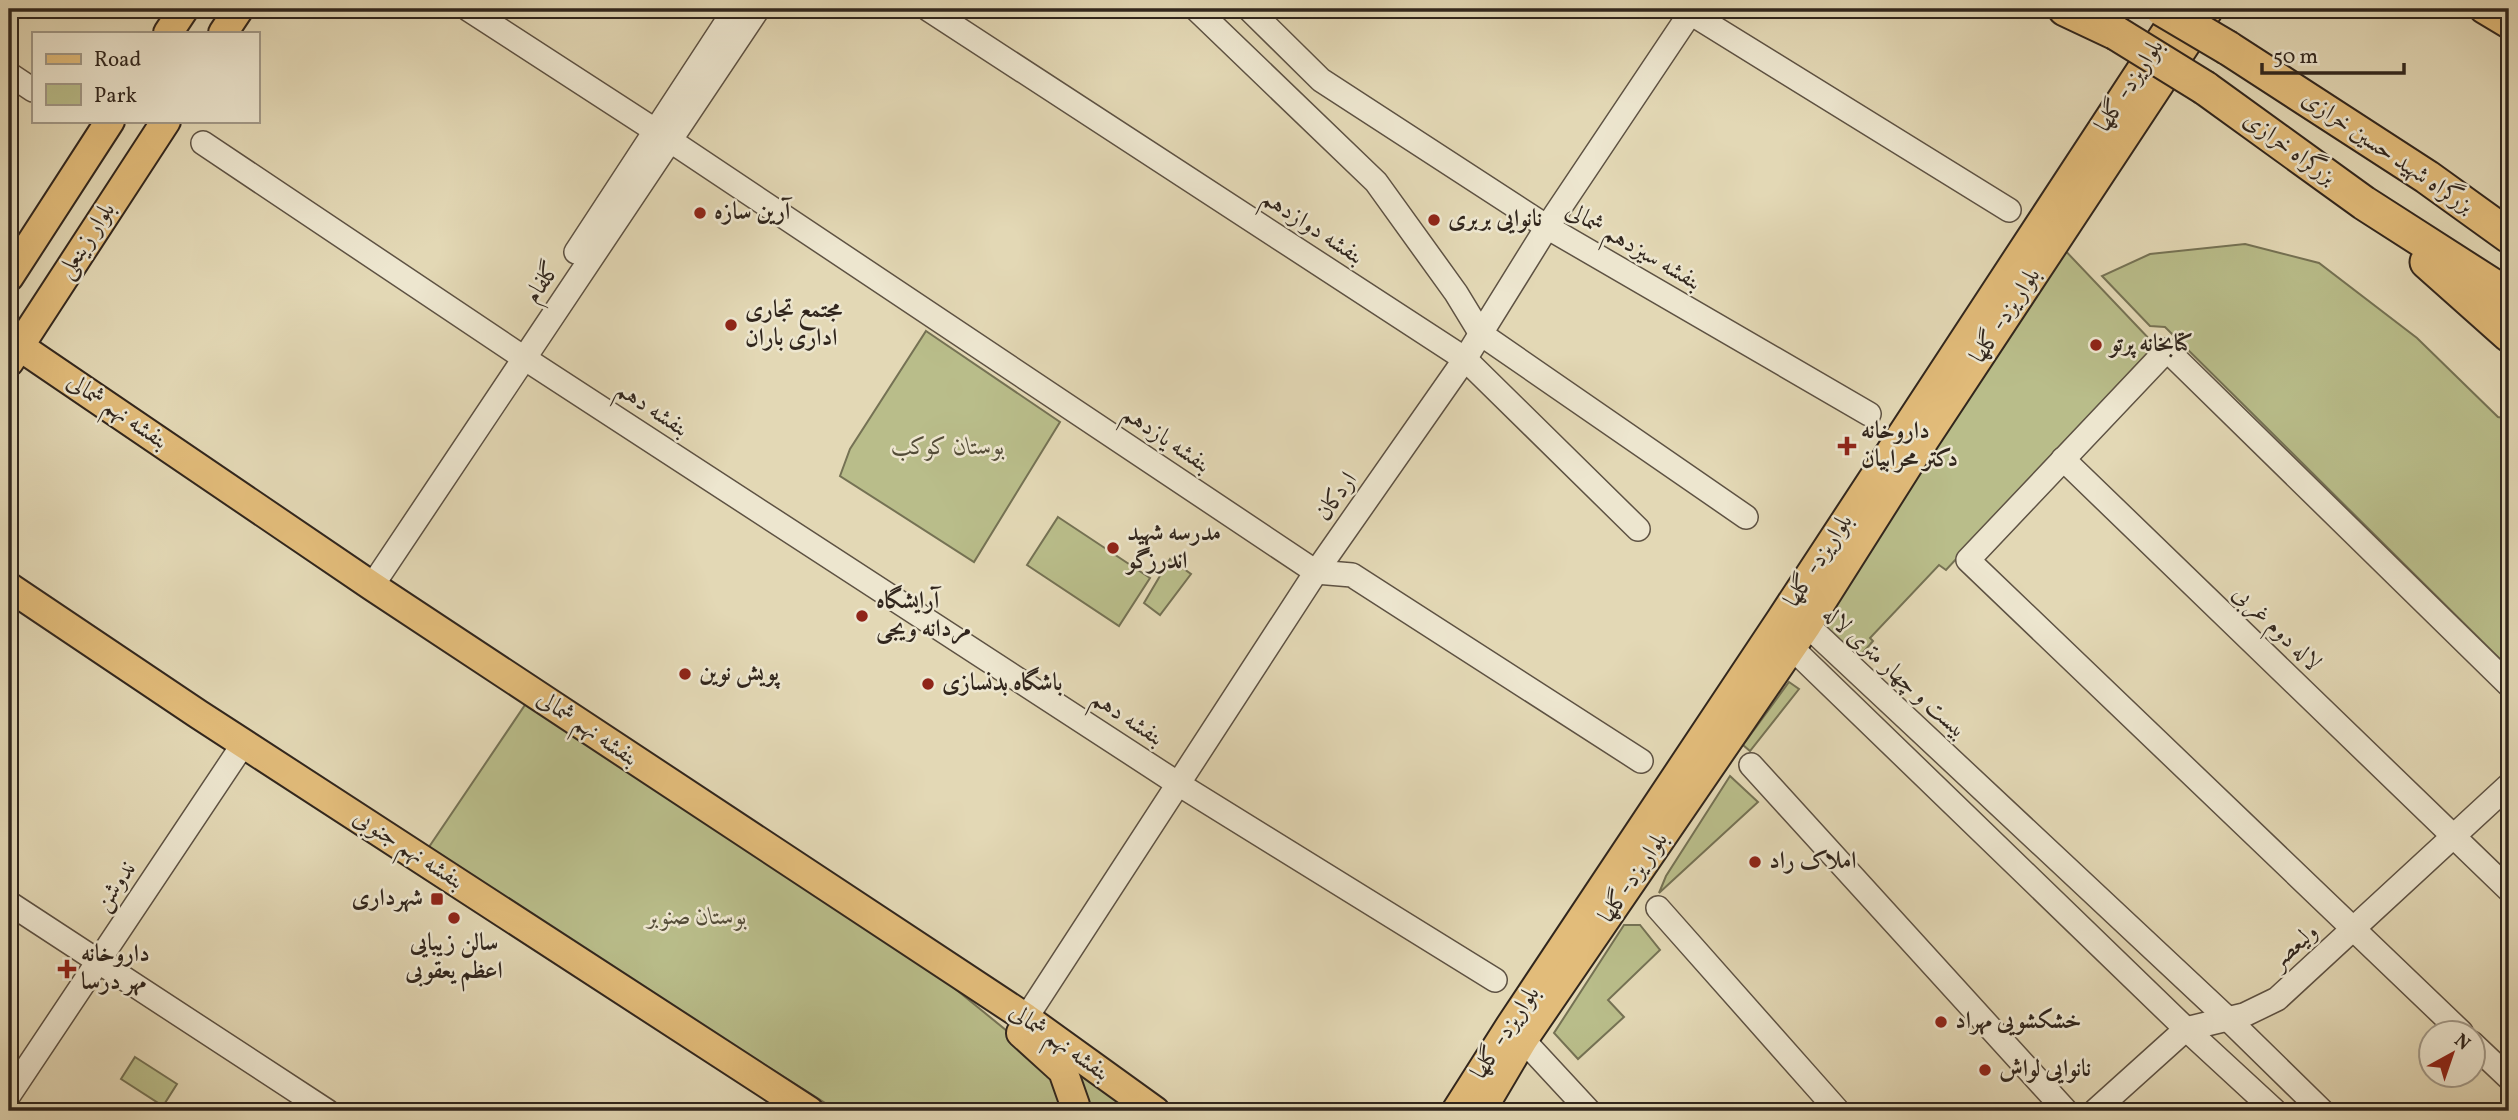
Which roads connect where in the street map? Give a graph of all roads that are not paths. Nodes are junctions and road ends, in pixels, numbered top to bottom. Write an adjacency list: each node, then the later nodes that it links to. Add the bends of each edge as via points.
1 (184, 9): 16 (main road)
2 (239, 9): 17 (main road)
3 (468, 9): 22 (street, بنفشه یازدهم)
4 (735, 9): 22 (street, گلفام)
5 (758, 9): 22 (street, گلفام)
6 (928, 9): 38 (street, بنفشه دوازدهم)
7 (1196, 9): 34 (street, via 1376,182)
8 (1249, 9): 29 (street, بنفشه سیزدهم شمالی, via 1321,80)
9 (2065, 9): 25 (highway, بزرگراه خرازی, bridge, via 2116,33 2205,88)
10 (2162, 9): 24 (highway, بزرگراه شهید حسین خرازی, bridge)
11 (2181, 9): 46 (main road, بلواریزد- گلها)
12 (2209, 9): 46 (main road, بلوار یزد- گلها, via 1921,445)
13 (2484, 9): 15 (main road)
14 (1689, 10): 26 (street); 29 (street, اردکان)
15 (2509, 23)
16 (169, 32)
17 (224, 32)
18 (9, 74): 19 (street)
19 (32, 89)
20 (109, 122): 28 (main road, بلوار زینعلی)
21 (165, 122): 31 (main road, بلوار زینعلی)
22 (663, 136): 37 (street, گلفام); 43 (street, بنفشه یازدهم)
23 (202, 143): 37 (street, بنفشه دهم)
24 (2427, 177): 27 (highway); 30 (highway, بزرگراه شهید حسین خرازی)
25 (2364, 203): 33 (highway, بزرگراه خرازی); 35 (highway)
26 (2009, 210)
27 (2509, 214)
28 (48, 217): 31 (main road); 32 (main road, بلوار زینعلی)
29 (1546, 227): 34 (street, اردکان); 39 (street, بنفشه سیزدهم شمالی)
30 (2509, 236)
31 (86, 243): 36 (main road, بلوار زینعلی)
32 (9, 277)
33 (2509, 296)
34 (1481, 334): 38 (street, اردکان); 41 (street)
35 (2509, 335)
36 (12, 349): 44 (main road, بنفشه نهم شمالی)
37 (518, 354): 44 (street, گلفام); 52 (street, بنفشه دهم)
38 (1465, 359): 42 (street, بنفشه دوازدهم); 43 (street, اردکان)
39 (1869, 414)
40 (2063, 459): 48 (street, via 2167,350); 54 (street, لاله دوم غربی); 59 (street, via 1968,560)
41 (1746, 517)
42 (1638, 529)
43 (1316, 572): 50 (street, بنفشه یازدهم, via 1352,575); 52 (street, اردکان)
44 (366, 582): 58 (main road, بنفشه نهم شمالی)
45 (9, 587): 49 (main road, بنفشه نهم جنوبی)
46 (1794, 622): 47 (main road, بلوار یزد-گلها); 63 (street, بیست و چهار متری لاله); 66 (main road, بلواریزد- گلها)
47 (1792, 648): 65 (street, بیست و چهار متری لاله); 66 (main road, بلوار یزد-گلها)
48 (2509, 685)
49 (244, 743): 60 (street, ندوشن); 71 (main road, بنفشه نهم جنوبی)
50 (1641, 761)
51 (1751, 765): 78 (street)
52 (1180, 785): 61 (street, بنفشه دهم); 62 (street, اردکان)
53 (2509, 785): 54 (street, ولیعصر)
54 (2453, 837): 55 (street, لاله دوم غربی); 59 (street, ولیعصر)
55 (2509, 890)
56 (9, 903): 60 (street)
57 (1658, 908): 77 (street)
58 (864, 913): 62 (main road, بنفشه نهم شمالی); 72 (main road, via 990,1006 1063,1071)
59 (2353, 929): 63 (street, ولیعصر, via 2277,999 2245,1016); 64 (street)
60 (98, 961): 69 (street, ندوشن); 70 (street)
61 (1495, 980)
62 (1026, 1018): 73 (main road, بنفشه نهم شمالی)
63 (2227, 1018): 65 (street, ولیعصر); 81 (street, بیست و چهار متری لاله)
64 (2446, 1018)
65 (2186, 1029): 79 (street, ولیعصر); 80 (street, بیست و چهار متری لاله)
66 (1517, 1033): 74 (main road, بلواریزد- گلها); 75 (main road, بلوار یزد-گلها); 76 (street)
67 (2486, 1056): 68 (street)
68 (2509, 1078)
69 (9, 1095)
70 (327, 1111)
71 (809, 1111)
72 (1074, 1111)
73 (1155, 1111)
74 (1456, 1111)
75 (1481, 1111)
76 (1589, 1111)
77 (1838, 1111)
78 (2066, 1111)
79 (2095, 1111)
80 (2274, 1111)
81 (2322, 1111)

